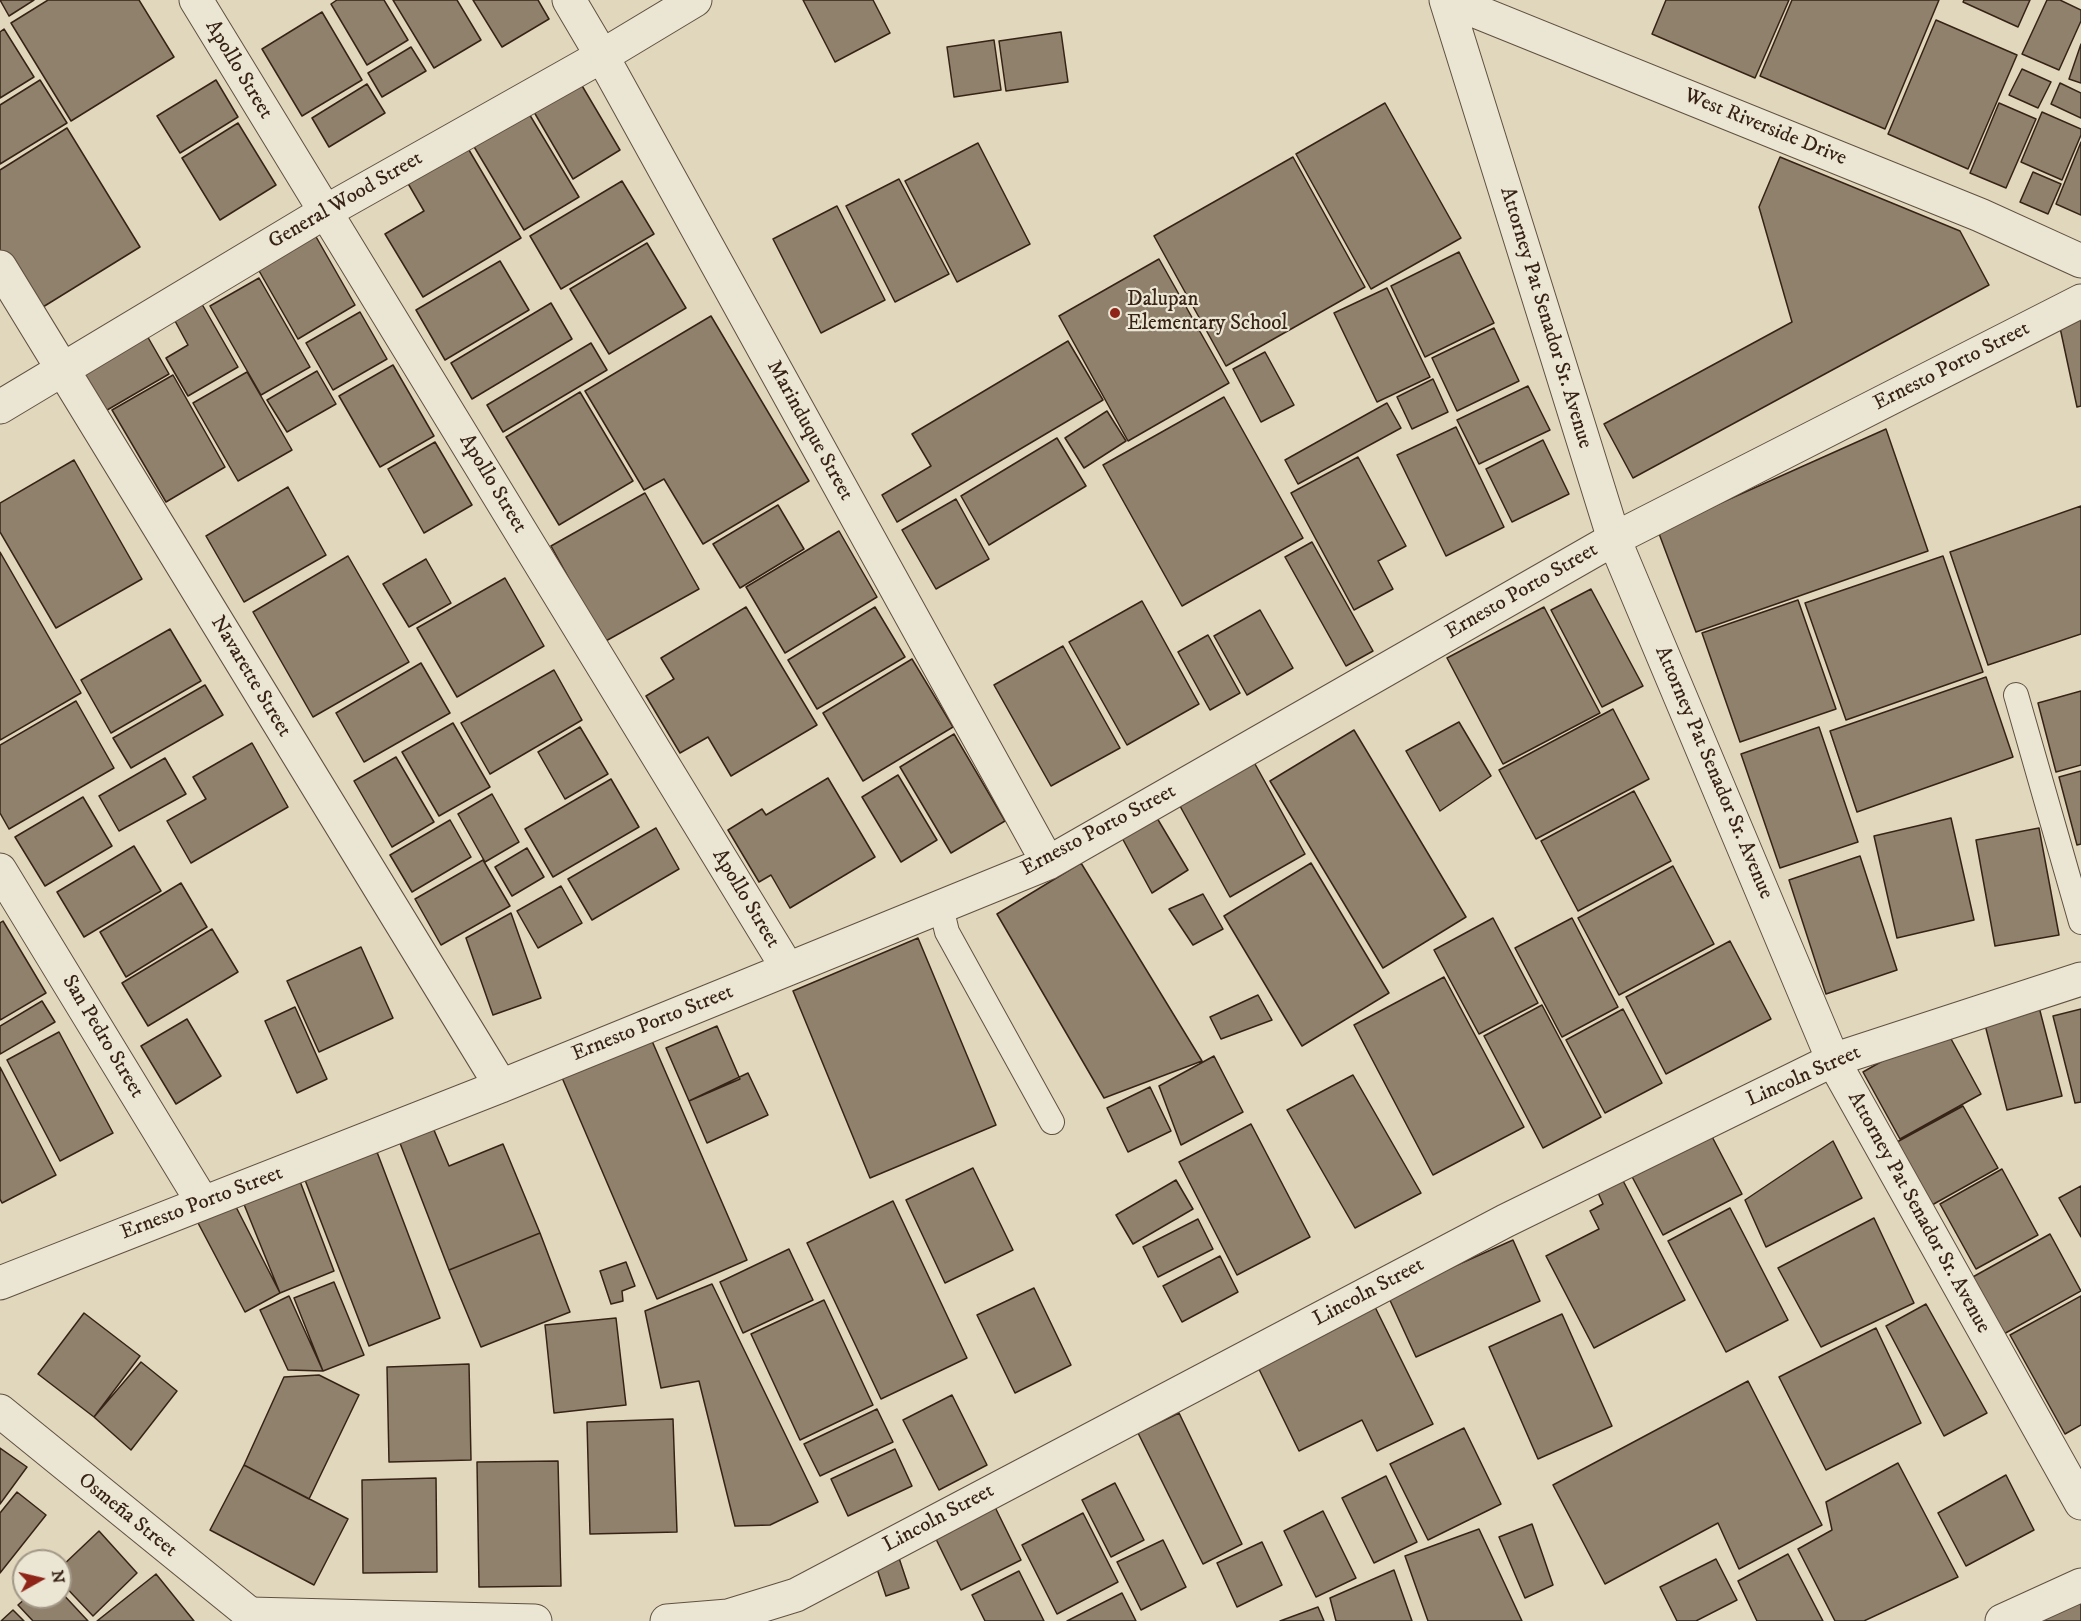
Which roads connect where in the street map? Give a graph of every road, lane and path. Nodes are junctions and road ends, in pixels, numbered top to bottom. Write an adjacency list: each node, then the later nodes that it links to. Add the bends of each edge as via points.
1 (196, 0): 6 (street, Apollo Street)
2 (569, 0): 5 (street, Marinduque Street)
3 (695, 0): 5 (street, General Wood Street)
4 (1447, 0): 7 (street, West Riverside Drive, via 1980,215); 12 (street, Attorney Pat Senador Sr. Avenue)
5 (602, 56): 6 (street, General Wood Street); 14 (street, Marinduque Street)
6 (325, 212): 10 (street, General Wood Street); 18 (street, Apollo Street)
7 (2081, 261)
8 (0, 267): 10 (street, Navarette Street)
9 (2081, 301): 12 (street, Ernesto Porto Street)
10 (63, 371): 11 (street, General Wood Street); 21 (street, Navarette Street)
11 (0, 407)
12 (1614, 539): 14 (street, Ernesto Porto Street); 20 (street, Attorney Pat Senador Sr. Avenue)
13 (2016, 695): 17 (lane)
14 (1048, 863): 16 (street, Ernesto Porto Street)
15 (0, 870): 23 (street, San Pedro Street)
16 (941, 907): 18 (street, Ernesto Porto Street); 22 (lane, via 947,932)
17 (2081, 922)
18 (788, 969): 21 (street, Ernesto Porto Street)
19 (2081, 979): 20 (street, Lincoln Street)
20 (1833, 1060): 26 (street, Attorney Pat Senador Sr. Avenue); 30 (street, Lincoln Street, via 1505,1221 795,1595 728,1616)
21 (501, 1086): 23 (street, Ernesto Porto Street)
22 (1052, 1122)
23 (203, 1203): 24 (street, Ernesto Porto Street)
24 (0, 1283)
25 (0, 1411): 28 (street, Osmeña Street)
26 (2081, 1503)
27 (2081, 1585): 31 (street)
28 (252, 1618): 29 (street)
29 (535, 1621)
30 (667, 1621)
31 (2002, 1621)

